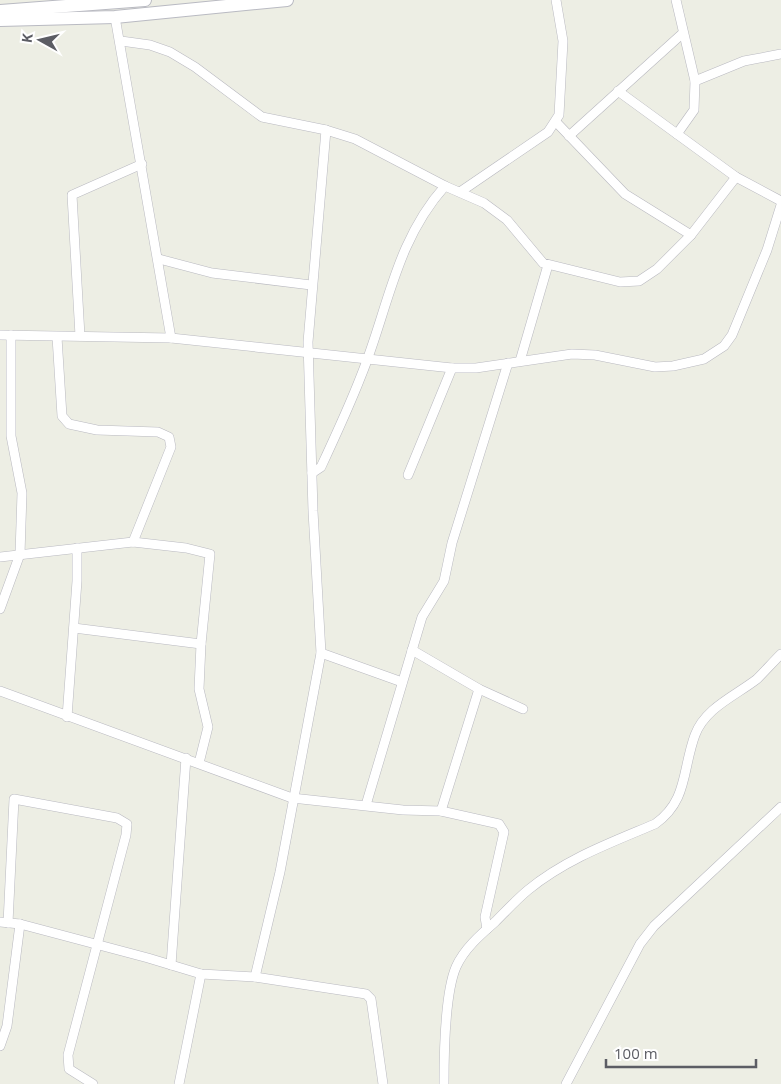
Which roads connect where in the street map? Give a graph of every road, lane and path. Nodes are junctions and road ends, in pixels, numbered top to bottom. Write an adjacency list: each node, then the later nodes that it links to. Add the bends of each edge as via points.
1 (145, 0): 5 (main road)
2 (287, 0): 6 (main road)
3 (556, 0): 13 (street, via 563,41)
4 (676, 0): 8 (street)
5 (0, 11)
6 (116, 17): 7 (main road); 9 (street)
7 (0, 20)
8 (683, 33): 11 (street); 12 (street)
9 (120, 41): 14 (street, via 150,45 170,52 196,67 262,117); 17 (street)
10 (781, 54): 11 (street, via 744,62)
11 (695, 81): 15 (street, via 694,110)
12 (618, 91): 15 (street); 16 (street)
13 (556, 122): 16 (street); 20 (street, via 548,132)
14 (326, 130): 19 (street, via 374,147); 26 (street)
15 (677, 134): 18 (street)
16 (569, 136): 23 (street, via 625,194)
17 (142, 164): 24 (street); 29 (street, via 72,195)
18 (736, 178): 21 (street); 23 (street)
19 (445, 186): 20 (street); 33 (street, via 426,207 416,226 396,271)
20 (460, 192): 25 (street, via 484,203 507,220 538,259)
21 (781, 201)
22 (781, 205): 34 (street, via 767,250 732,335 713,355 690,364 655,367 584,354)
23 (691, 235): 25 (street, via 639,282 620,282)
24 (159, 259): 26 (street, via 212,273); 31 (street)
25 (548, 265): 34 (street)
26 (311, 285): 32 (street)
27 (0, 335): 28 (street)
28 (11, 335): 30 (street); 41 (street, via 11,436 22,493)
29 (80, 336): 30 (street); 31 (street)
30 (57, 337): 39 (street, via 62,416 68,424 97,430 158,432 169,437 171,447)
31 (171, 338): 32 (street)
32 (309, 353): 33 (street); 37 (street)
33 (367, 358): 36 (street); 37 (street, via 322,463)
34 (520, 361): 35 (street)
35 (508, 363): 36 (street); 46 (street, via 452,544 444,581 422,617)
36 (452, 368): 38 (street)
37 (312, 472): 47 (street)
38 (408, 475)
39 (132, 542): 40 (street); 45 (street, via 210,554)
40 (77, 548): 41 (street); 44 (street)
41 (20, 554): 42 (street); 43 (street)
42 (0, 557)
43 (0, 609)
44 (74, 628): 45 (street); 53 (street)
45 (201, 644): 55 (street, via 200,690 208,727)
46 (412, 650): 49 (street); 50 (street)
47 (321, 654): 49 (street); 56 (street)
48 (781, 654): 62 (street, via 757,678 712,710 703,721 695,734 680,796 664,818 593,849 548,875)
49 (402, 682): 57 (street)
50 (479, 689): 52 (street); 59 (street)
51 (0, 692): 53 (street)
52 (523, 709)
53 (67, 717): 54 (street)
54 (186, 758): 55 (street); 64 (street)
55 (199, 763): 56 (street)
56 (292, 798): 57 (street); 66 (street, via 280,872)
57 (366, 804): 59 (street, via 414,811)
58 (781, 807): 72 (street, via 654,926 640,944)
59 (441, 811): 62 (street, via 496,822 503,828 485,917)
60 (4, 923): 61 (street); 63 (street, via 14,799 117,818 126,824 126,835)
61 (20, 924): 63 (street); 67 (street, via 7,1026)
62 (487, 929): 71 (street, via 462,955 455,969 445,1039)
63 (96, 944): 64 (street); 68 (street, via 68,1055 69,1068)
64 (171, 965): 65 (street)
65 (201, 974): 66 (street); 69 (street)
66 (255, 977): 70 (street, via 369,996)
67 (0, 1046)
68 (93, 1084)
69 (179, 1084)
70 (383, 1084)
71 (444, 1084)
72 (566, 1084)

